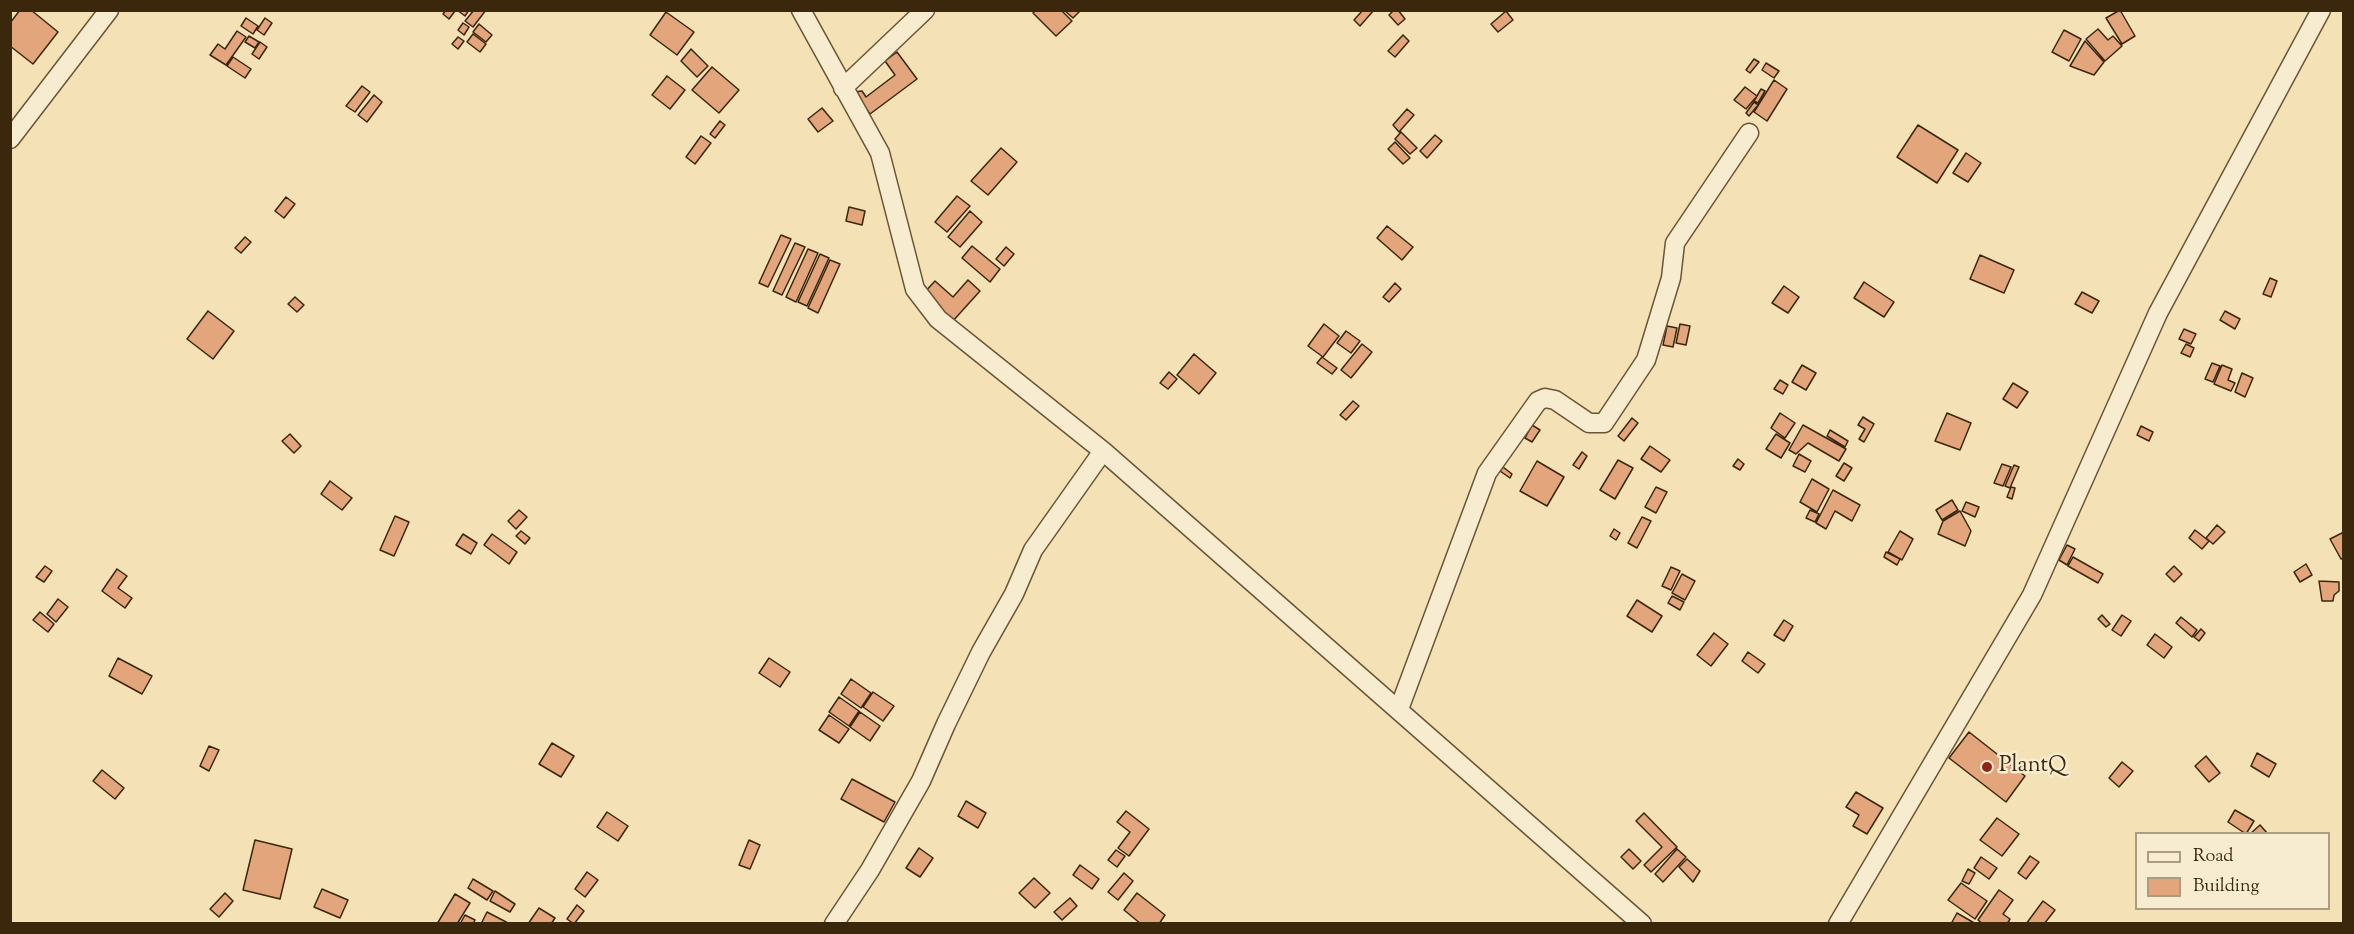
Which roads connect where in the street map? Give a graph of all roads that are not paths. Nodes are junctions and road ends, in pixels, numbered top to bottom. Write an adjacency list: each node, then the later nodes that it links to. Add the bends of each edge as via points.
1 (109, 10): 7 (street)
2 (801, 10): 5 (street)
3 (925, 10): 5 (street)
4 (2321, 10): 12 (street, via 2158,313 2032,595)
5 (843, 87): 8 (street, via 880,153 915,289 938,319)
6 (1749, 133): 9 (street, via 1675,243 1671,278 1646,360 1604,423 1589,423 1555,400 1538,401 1487,474)
7 (10, 139)
8 (1103, 451): 9 (street); 10 (street, via 1033,550 921,781)
9 (1399, 709): 11 (street)
10 (834, 924)
11 (1642, 924)
12 (1838, 924)

